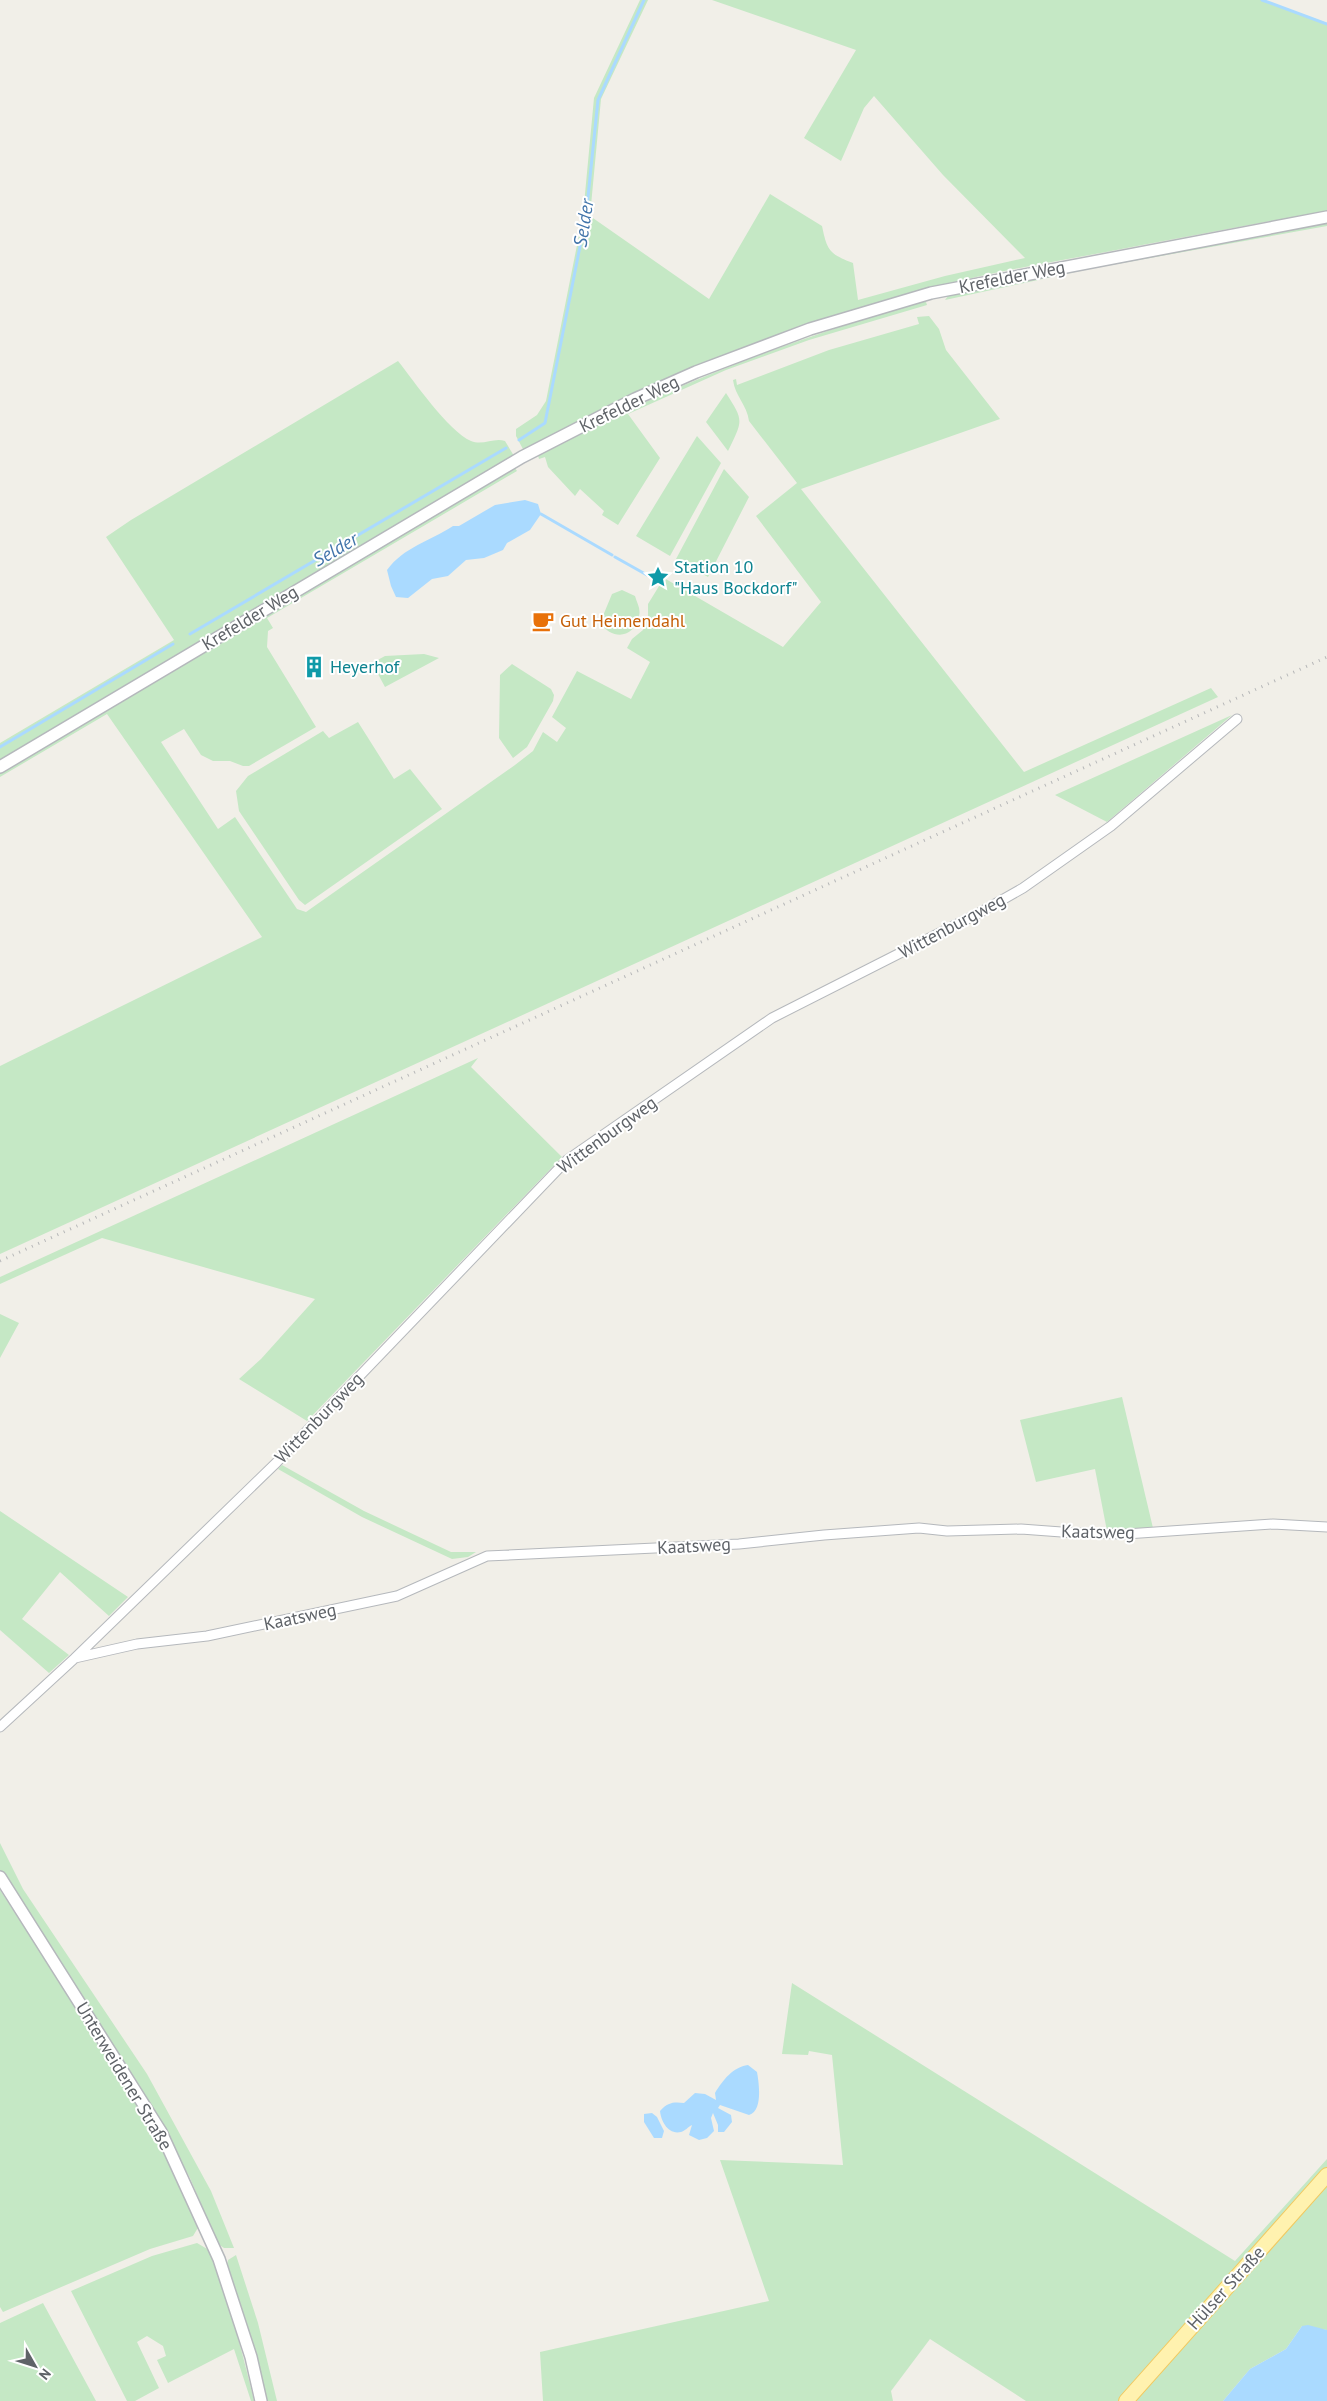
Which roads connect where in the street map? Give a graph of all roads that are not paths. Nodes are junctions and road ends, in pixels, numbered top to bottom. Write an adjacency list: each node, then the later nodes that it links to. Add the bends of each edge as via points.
1 (1327, 216): 3 (street, Krefelder Weg, via 931,293 810,329 696,372 635,399 522,458)
2 (1237, 719): 5 (street, Wittenburgweg, via 1111,826 1023,888 772,1018 567,1160 278,1462)
3 (0, 767)
4 (1327, 1527): 5 (street, Kaatsweg, via 1273,1524 1126,1534 1021,1528 919,1528 739,1544 488,1556 397,1596 207,1636 137,1644)
5 (75, 1658): 6 (street, Wittenburgweg)
6 (0, 1727)
7 (0, 1877): 9 (street, Unterweidener Straße, via 161,2132 219,2259 251,2357)
8 (1327, 2175): 10 (main road, Hülser Straße)
9 (261, 2401)
10 (1126, 2401)

